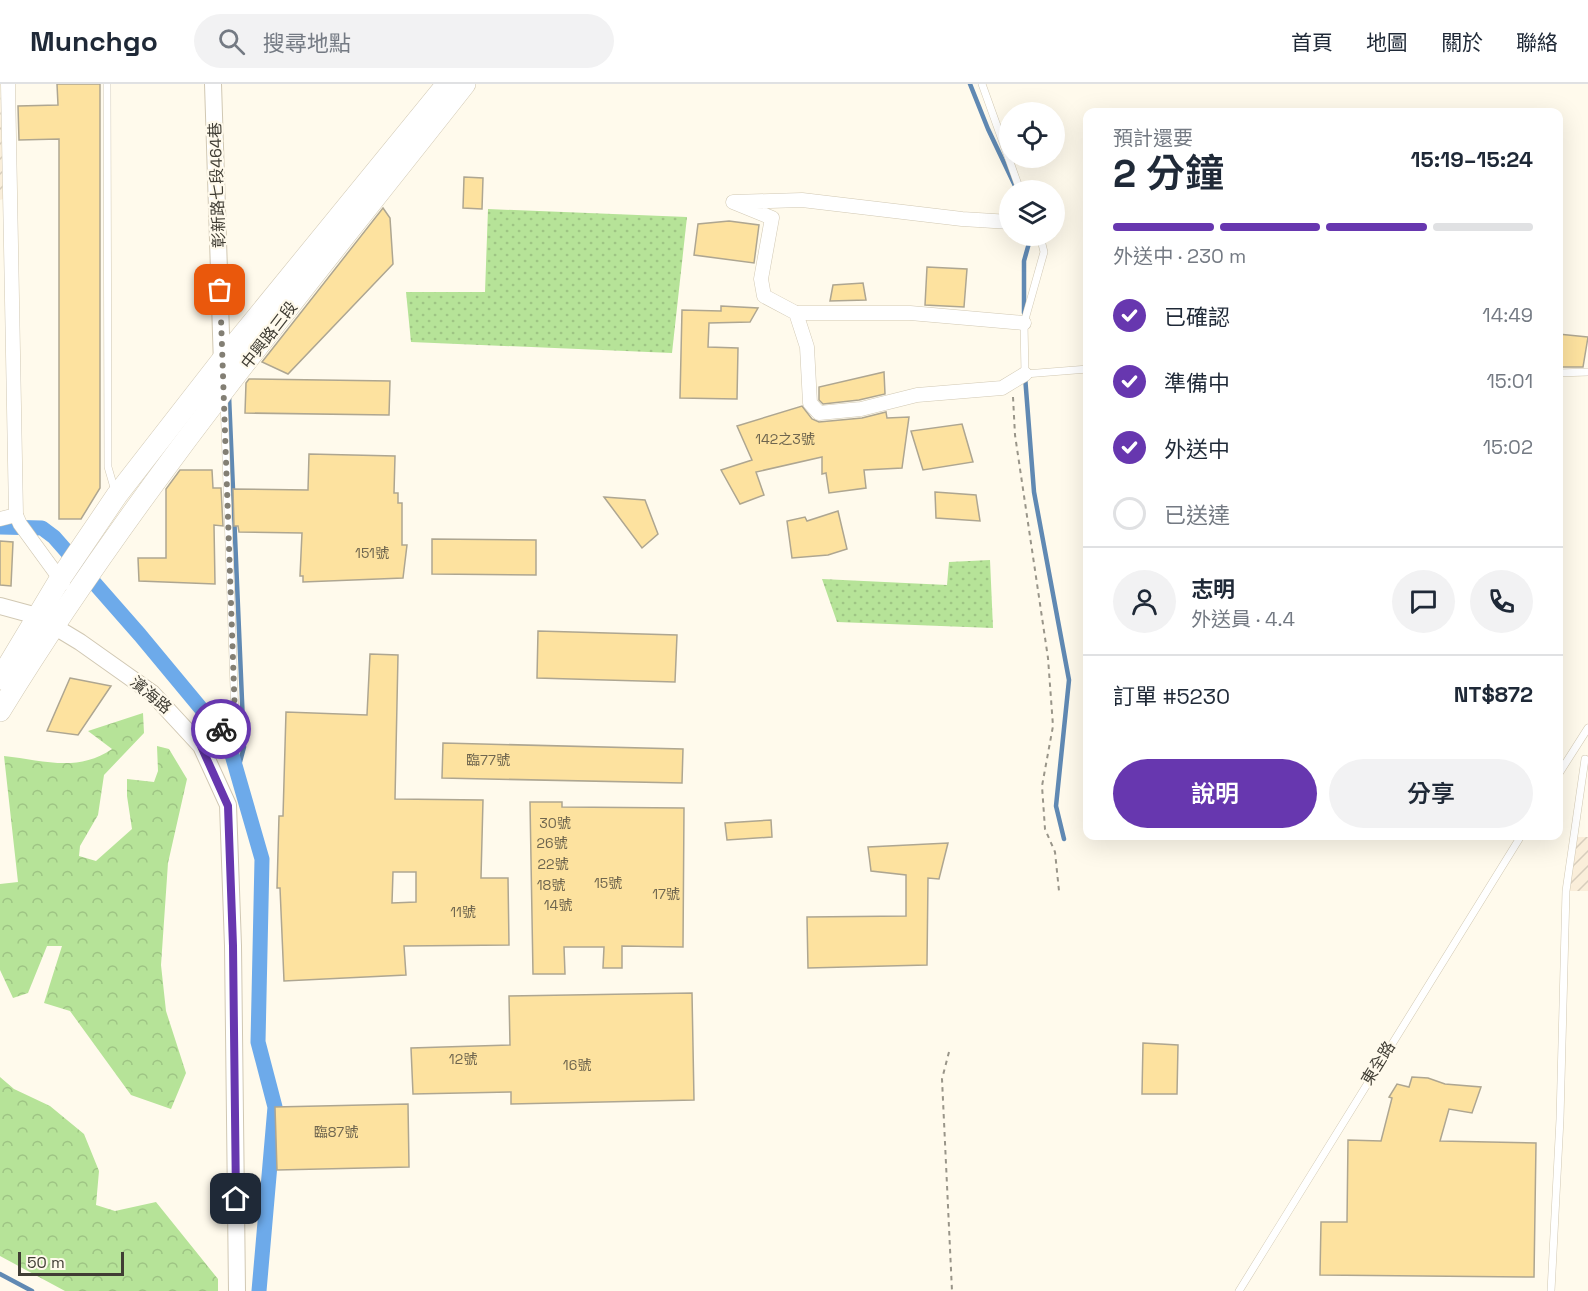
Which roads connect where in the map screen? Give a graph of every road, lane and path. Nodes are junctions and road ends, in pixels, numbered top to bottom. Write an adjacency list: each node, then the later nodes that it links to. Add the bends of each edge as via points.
1 (8, 84): 20 (street)
2 (107, 84): 18 (lane, via 108,467)
3 (213, 84): 12 (street, 彰新路七段464巷)
4 (447, 84): 12 (main road, 中興路三段)
5 (465, 84): 17 (main road, 中興路三段)
6 (982, 84): 7 (lane)
7 (1016, 180)
8 (999, 221): 10 (street, via 802,200 733,202 772,218 761,279 764,296)
9 (1042, 246): 11 (lane)
10 (796, 313): 11 (street, via 910,313); 16 (street, via 807,347 810,404 819,413 861,409 917,395 1002,387)
11 (1024, 323): 16 (lane)
12 (222, 360): 17 (street, 彰新路七段464巷); 18 (main road, 中興路三段)
13 (1083, 369): 16 (lane)
14 (1588, 372): 15 (lane)
15 (1563, 373)
16 (1025, 374): 32 (path, via 1012,384 1015,435 1048,658 1053,726 1042,786)
17 (224, 393): 22 (main road, 中興路三段); 28 (lane, via 235,717)
18 (117, 495): 21 (main road, 中興路三段)
19 (0, 519): 20 (street)
20 (18, 519): 21 (street)
21 (55, 572): 22 (street); 24 (main road, 中興路三段)
22 (76, 595): 24 (main road, 中興路三段)
23 (3, 612): 24 (street, 濱海路)
24 (46, 621): 25 (main road, 中興路三段); 26 (main road, 中興路三段); 28 (street, 濱海路, via 152,693)
25 (0, 680)
26 (0, 711)
27 (1588, 728): 30 (lane)
28 (201, 746): 34 (street, 濱海路, via 228,806)
29 (1585, 759): 37 (lane, via 1566,891)
30 (1563, 767)
31 (1519, 840): 36 (lane, 東全路)
32 (1059, 891)
33 (949, 1052): 35 (path, via 942,1079)
34 (237, 1291)
35 (952, 1291)
36 (1239, 1291)
37 (1551, 1291)

